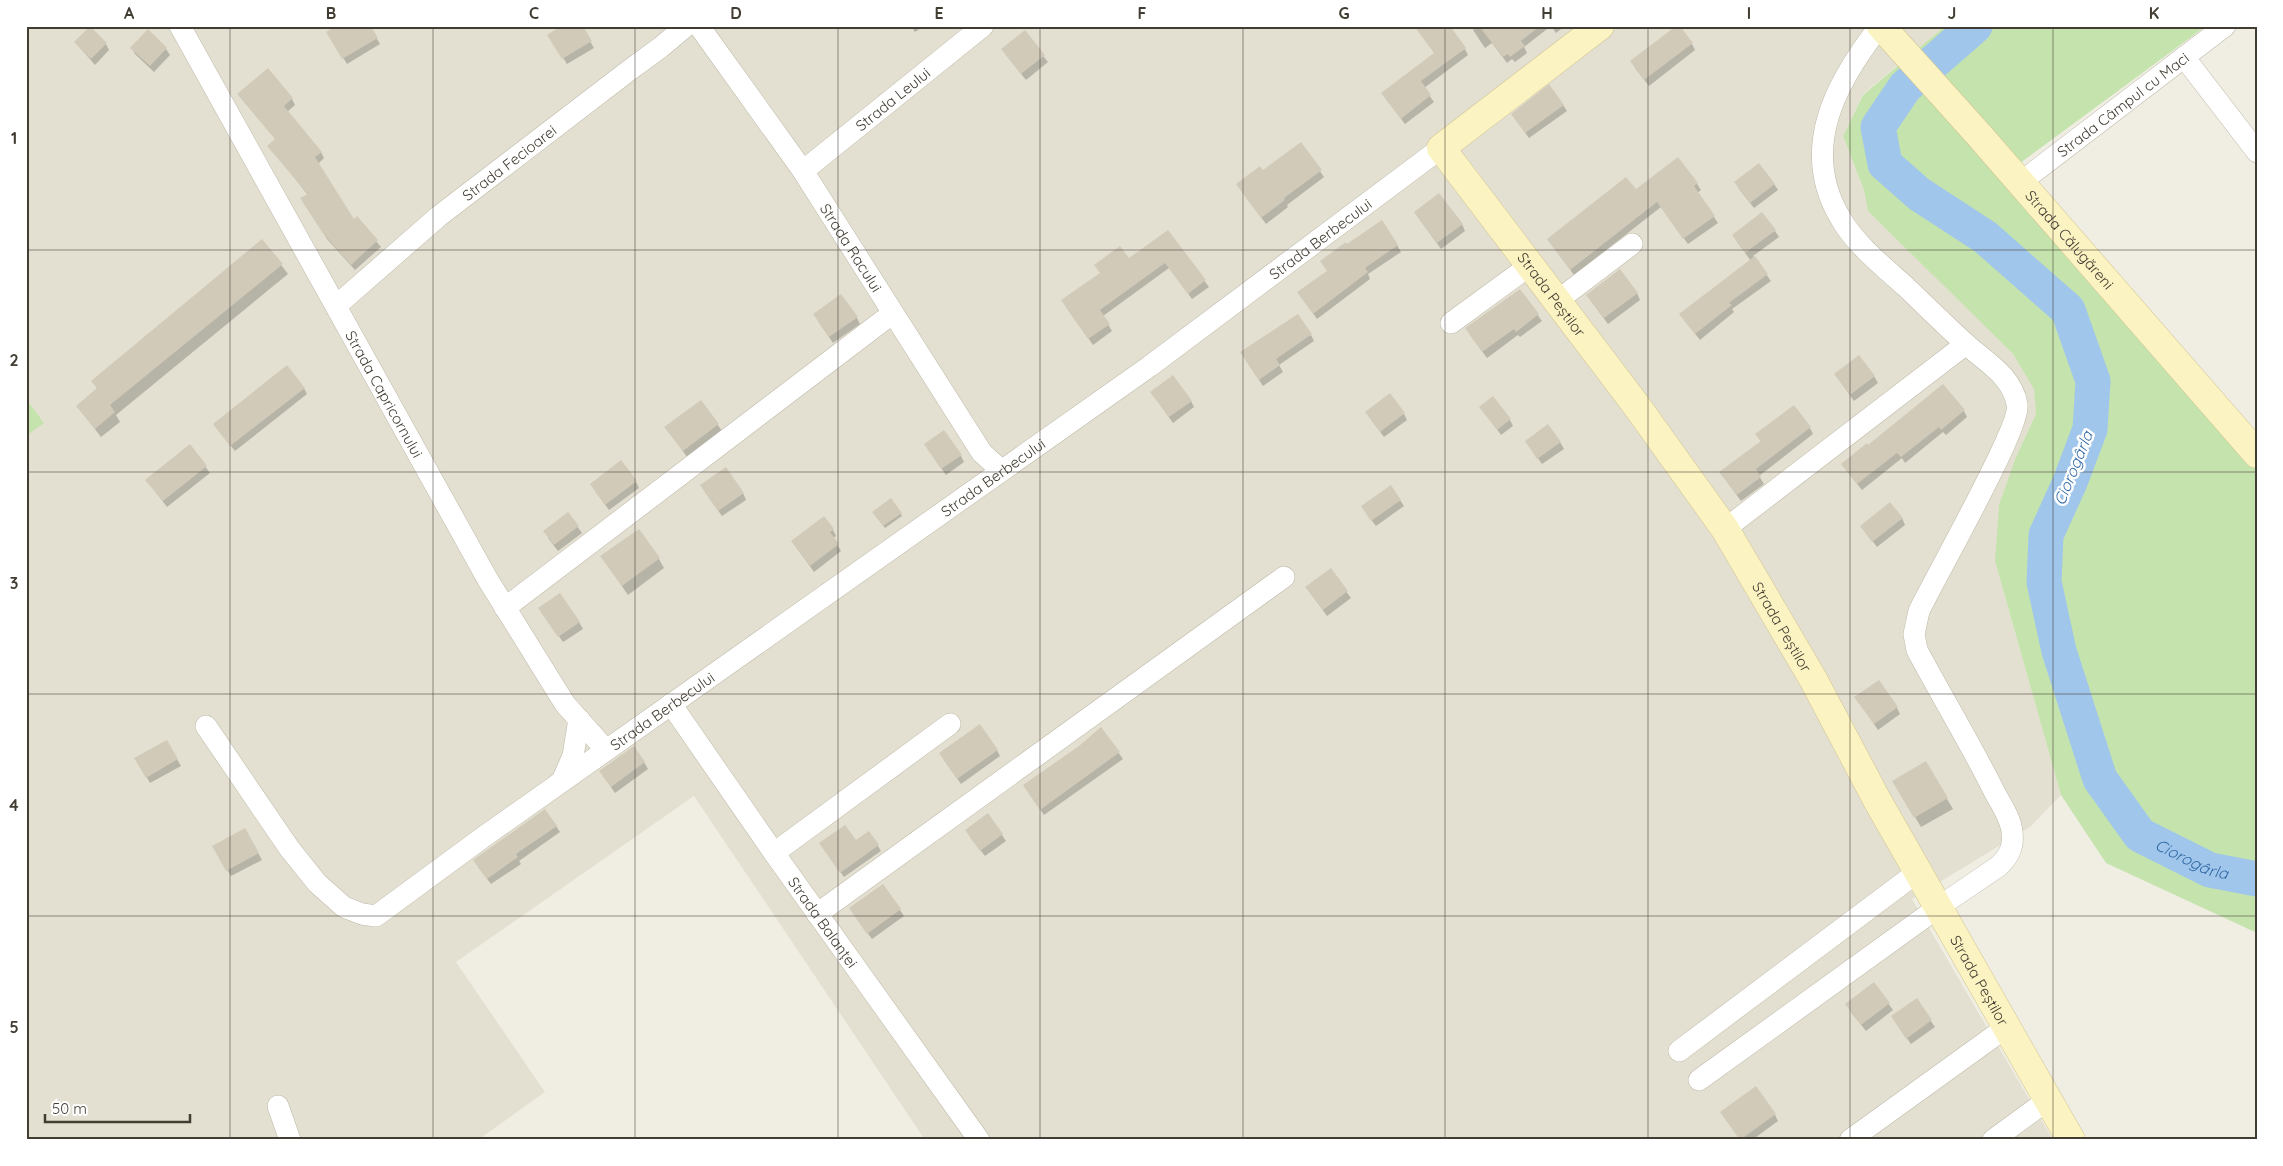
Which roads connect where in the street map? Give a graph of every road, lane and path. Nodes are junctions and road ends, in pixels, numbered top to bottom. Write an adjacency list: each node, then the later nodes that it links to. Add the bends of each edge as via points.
1 (180, 26): 16 (street, Strada Capricornului)
2 (686, 26): 16 (street, Strada Fecioarei, via 439,216)
3 (699, 26): 11 (street, Strada Racului)
4 (983, 26): 11 (street, Strada Leului)
5 (1600, 26): 9 (street, Strada Berbecului)
6 (2225, 26): 8 (street, Strada Câmpul cu Maci)
7 (1882, 28): 12 (street, Strada Călugăreni); 19 (street, via 1862,49 1838,87 1827,116 1822,146 1827,192 1841,221 1872,256)
8 (2184, 58): 10 (street); 12 (street, Strada Câmpul cu Maci)
9 (1441, 148): 14 (street, Strada Peștilor); 21 (street, Strada Berbecului, via 1150,366)
10 (2257, 152)
11 (803, 171): 17 (street, Strada Racului)
12 (2020, 182): 20 (street, Strada Călugăreni)
13 (1632, 244): 15 (street)
14 (1530, 266): 15 (street, Strada Peștilor); 18 (street)
15 (1557, 302): 22 (street, Strada Peștilor)
16 (336, 306): 24 (street, Strada Capricornului)
17 (893, 313): 21 (street, Strada Racului, via 982,453); 24 (street)
18 (1450, 323)
19 (1966, 344): 22 (street); 33 (street, via 2000,372 2018,405 2014,424 2001,452 1922,605 1914,634 1916,650 2009,820 2013,847 1999,866)
20 (2257, 454)
21 (1001, 470): 25 (street, Strada Berbecului)
22 (1725, 530): 32 (street, Strada Peștilor, via 1813,679)
23 (1284, 576): 34 (street)
24 (505, 608): 26 (street, Strada Capricornului, via 565,704)
25 (671, 704): 29 (street, Strada Berbecului); 31 (street, Strada Balanței)
26 (579, 719): 29 (street, Strada Capricornului); 30 (street, via 573,756)
27 (950, 724): 31 (street)
28 (206, 726): 30 (street, Strada Berbecului, via 289,848 317,883 344,907 362,914 376,916)
29 (606, 750): 30 (street, Strada Berbecului)
30 (562, 781)
31 (774, 853): 34 (street, Strada Balanței)
32 (1919, 871): 33 (street, Strada Peștilor); 36 (street)
33 (1940, 906): 35 (street, Strada Peștilor); 37 (street)
34 (817, 914): 41 (street, Strada Balanței)
35 (2008, 1026): 38 (street, Strada Peștilor); 42 (street)
36 (1679, 1051)
37 (1700, 1080)
38 (2048, 1099): 43 (street); 44 (street, Strada Peștilor)
39 (278, 1106): 40 (street)
40 (290, 1140)
41 (979, 1140)
42 (1850, 1140)
43 (1994, 1140)
44 (2071, 1140)

